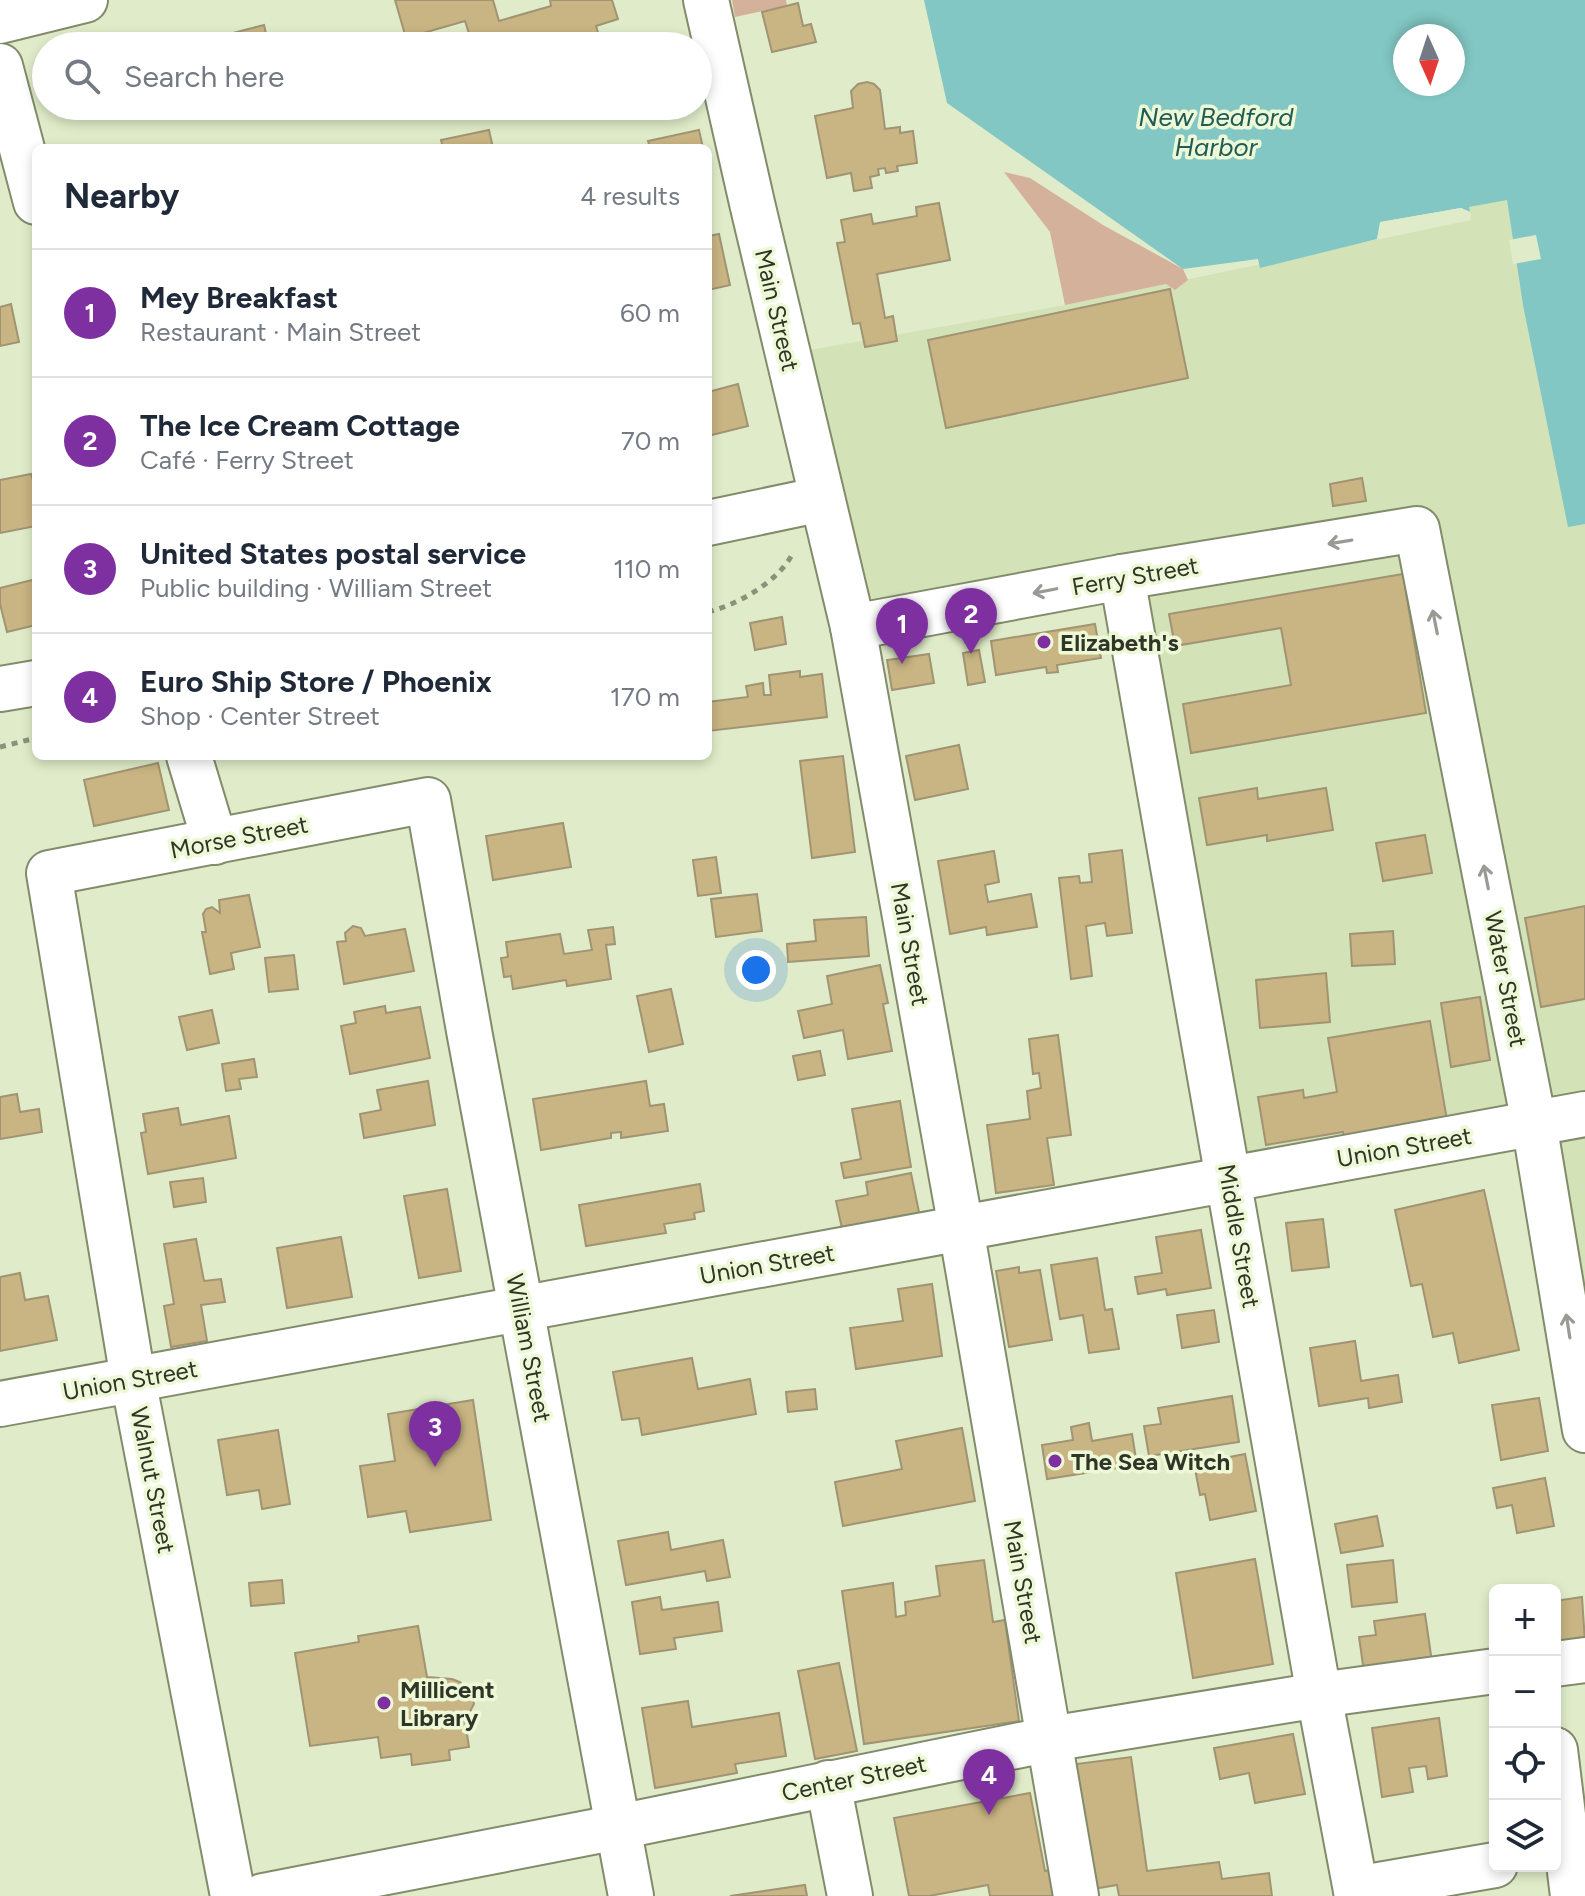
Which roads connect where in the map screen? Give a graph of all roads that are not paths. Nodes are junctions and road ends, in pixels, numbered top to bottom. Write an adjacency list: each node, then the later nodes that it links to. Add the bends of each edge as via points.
1 (85, 0): 3 (street)
2 (706, 0): 6 (street, Main Street)
3 (0, 21)
4 (0, 66): 5 (street)
5 (32, 187)
6 (822, 499): 7 (street); 10 (street, Main Street)
7 (712, 522)
8 (1417, 529): 9 (street, Ferry Street, one-way to 9); 18 (street, Water Street, one-way to 8)
9 (1122, 577): 10 (street, Ferry Street, one-way to 10); 19 (street, Middle Street)
10 (853, 627): 20 (street, Main Street)
11 (32, 684): 12 (street)
12 (0, 689)
13 (190, 760): 15 (street)
14 (428, 800): 15 (street, Morse Street); 21 (street, William Street)
15 (215, 842): 16 (street, Morse Street)
16 (49, 873): 22 (street, Walnut Street)
17 (1585, 1114): 18 (street, Union Street)
18 (1534, 1123): 19 (street, Union Street); 24 (street, Water Street, one-way to 18)
19 (1230, 1179): 20 (street, Union Street); 28 (street, Middle Street)
20 (961, 1228): 21 (street, Union Street); 29 (street, Main Street)
21 (521, 1308): 22 (street, Union Street); 32 (street, William Street)
22 (133, 1379): 23 (street, Union Street); 36 (street, Walnut Street)
23 (0, 1404)
24 (1585, 1430)
25 (1585, 1660): 26 (street)
26 (1561, 1663)
27 (1489, 1672): 28 (street, Center Street)
28 (1319, 1695): 29 (street, Center Street); 35 (street, Middle Street)
29 (1050, 1739): 30 (street, Center Street); 40 (street, Main Street)
30 (828, 1783): 32 (street, Center Street); 39 (street)
31 (1561, 1798): 34 (street)
32 (618, 1827): 37 (street, Center Street); 38 (street, William Street)
33 (1489, 1866): 35 (street)
34 (1570, 1871)
35 (1356, 1893)
36 (233, 1896)
37 (263, 1896)
38 (631, 1896)
39 (850, 1896)
40 (1076, 1896)

